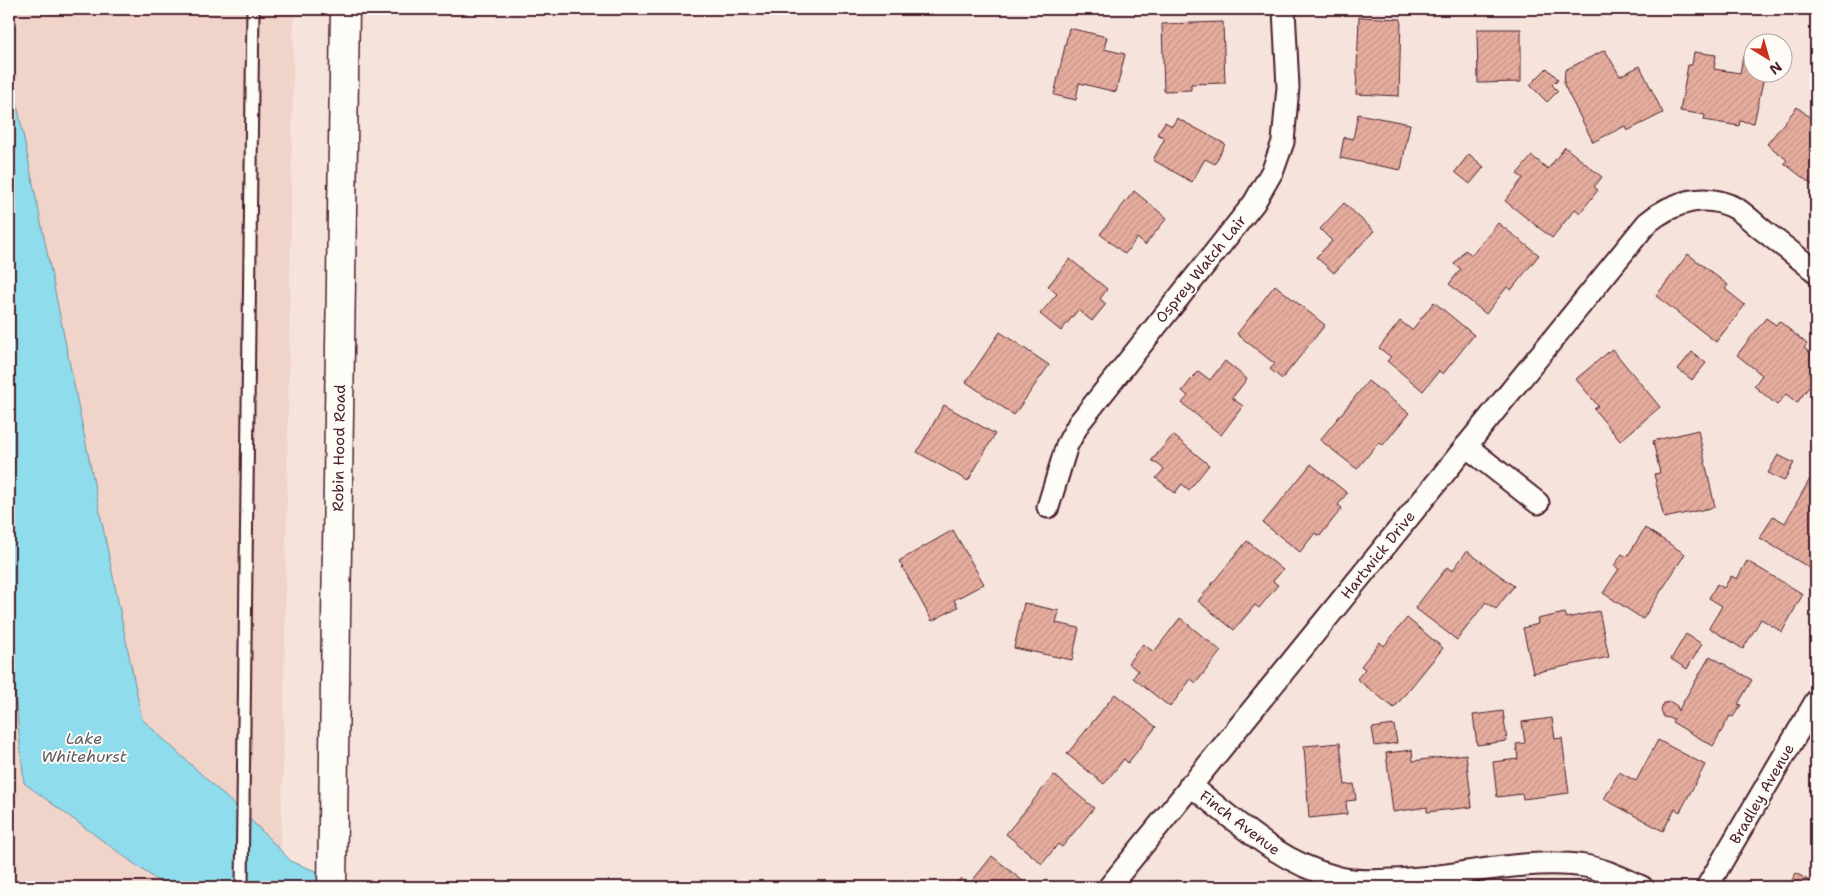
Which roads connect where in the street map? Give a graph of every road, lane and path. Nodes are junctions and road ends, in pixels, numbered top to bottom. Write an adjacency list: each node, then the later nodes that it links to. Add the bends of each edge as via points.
1 (253, 9): 11 (lane)
2 (345, 9): 10 (street, Robin Hood Road)
3 (1284, 9): 7 (street, Osprey Watch Lair, via 1288,86 1283,142 1273,170 1254,203 1079,423 1066,445)
4 (1816, 272): 5 (street, Hartwick Drive, via 1736,209 1716,201 1698,199 1661,211 1647,223)
5 (1466, 446): 6 (street); 9 (street, Hartwick Drive)
6 (1538, 503)
7 (1048, 507)
8 (1816, 701): 14 (street, Bradley Avenue)
9 (1190, 785): 12 (street, Hartwick Drive); 13 (street, Finch Avenue, via 1272,849 1303,866 1337,878 1372,881 1424,879 1486,869 1586,866)
10 (333, 880)
11 (242, 887)
12 (1109, 887)
13 (1642, 887)
14 (1707, 887)

